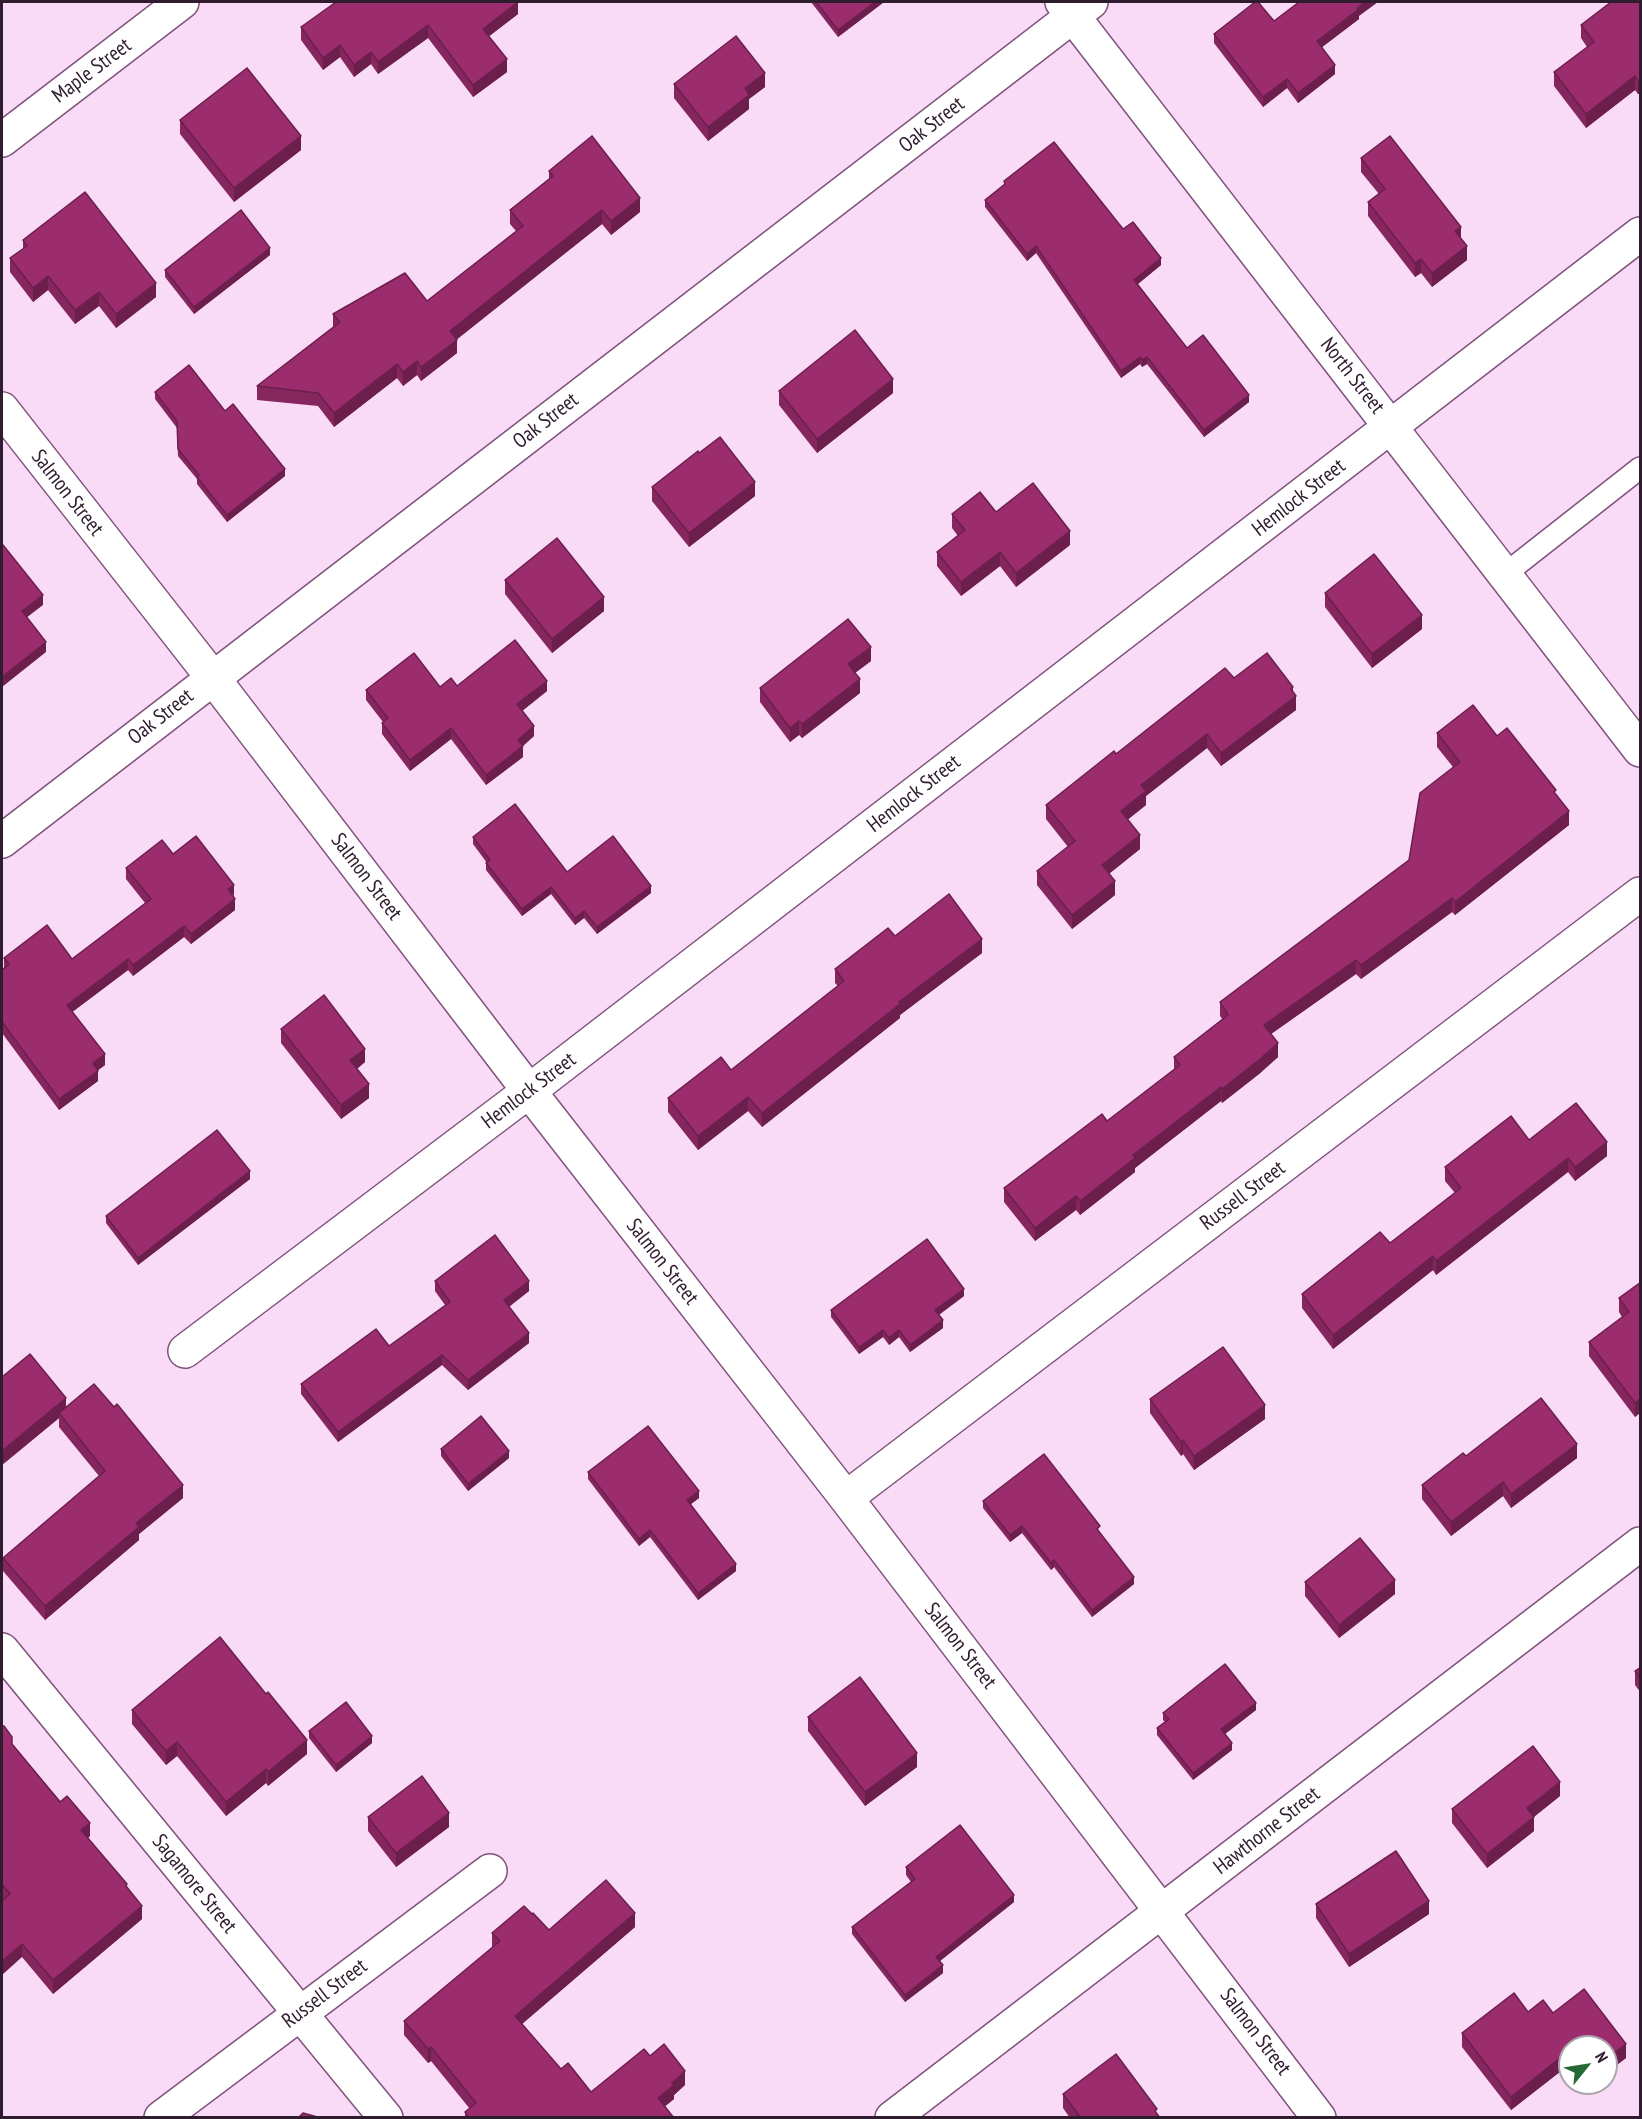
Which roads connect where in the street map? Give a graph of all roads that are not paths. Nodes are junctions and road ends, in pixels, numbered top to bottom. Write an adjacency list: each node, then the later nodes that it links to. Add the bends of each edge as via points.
1 (182, 2): 3 (street, Maple Street)
2 (1076, 6): 6 (street, North Street); 9 (street, Oak Street)
3 (2, 140)
4 (1641, 234): 6 (street, Hemlock Street)
5 (2, 409): 9 (street, Salmon Street)
6 (1391, 427): 8 (street, North Street); 13 (street, Hemlock Street)
7 (1641, 468): 8 (lane)
8 (1505, 574): 10 (street, North Street)
9 (213, 678): 11 (street, Oak Street); 13 (street, Salmon Street)
10 (1641, 750)
11 (2, 840)
12 (1641, 894): 15 (street, Russell Street)
13 (529, 1090): 14 (street, Hemlock Street); 15 (street, Salmon Street)
14 (184, 1351)
15 (846, 1497): 19 (street, Salmon Street)
16 (1641, 1544): 19 (street, Hawthorne Street)
17 (2, 1650): 20 (street, Sagamore Street)
18 (490, 1871): 20 (street, Russell Street)
19 (1163, 1911): 23 (street, Hawthorne Street); 24 (street, Salmon Street)
20 (300, 2013): 21 (street, Russell Street); 22 (street, Sagamore Street)
21 (161, 2118)
22 (387, 2118)
23 (892, 2118)
24 (1319, 2118)

